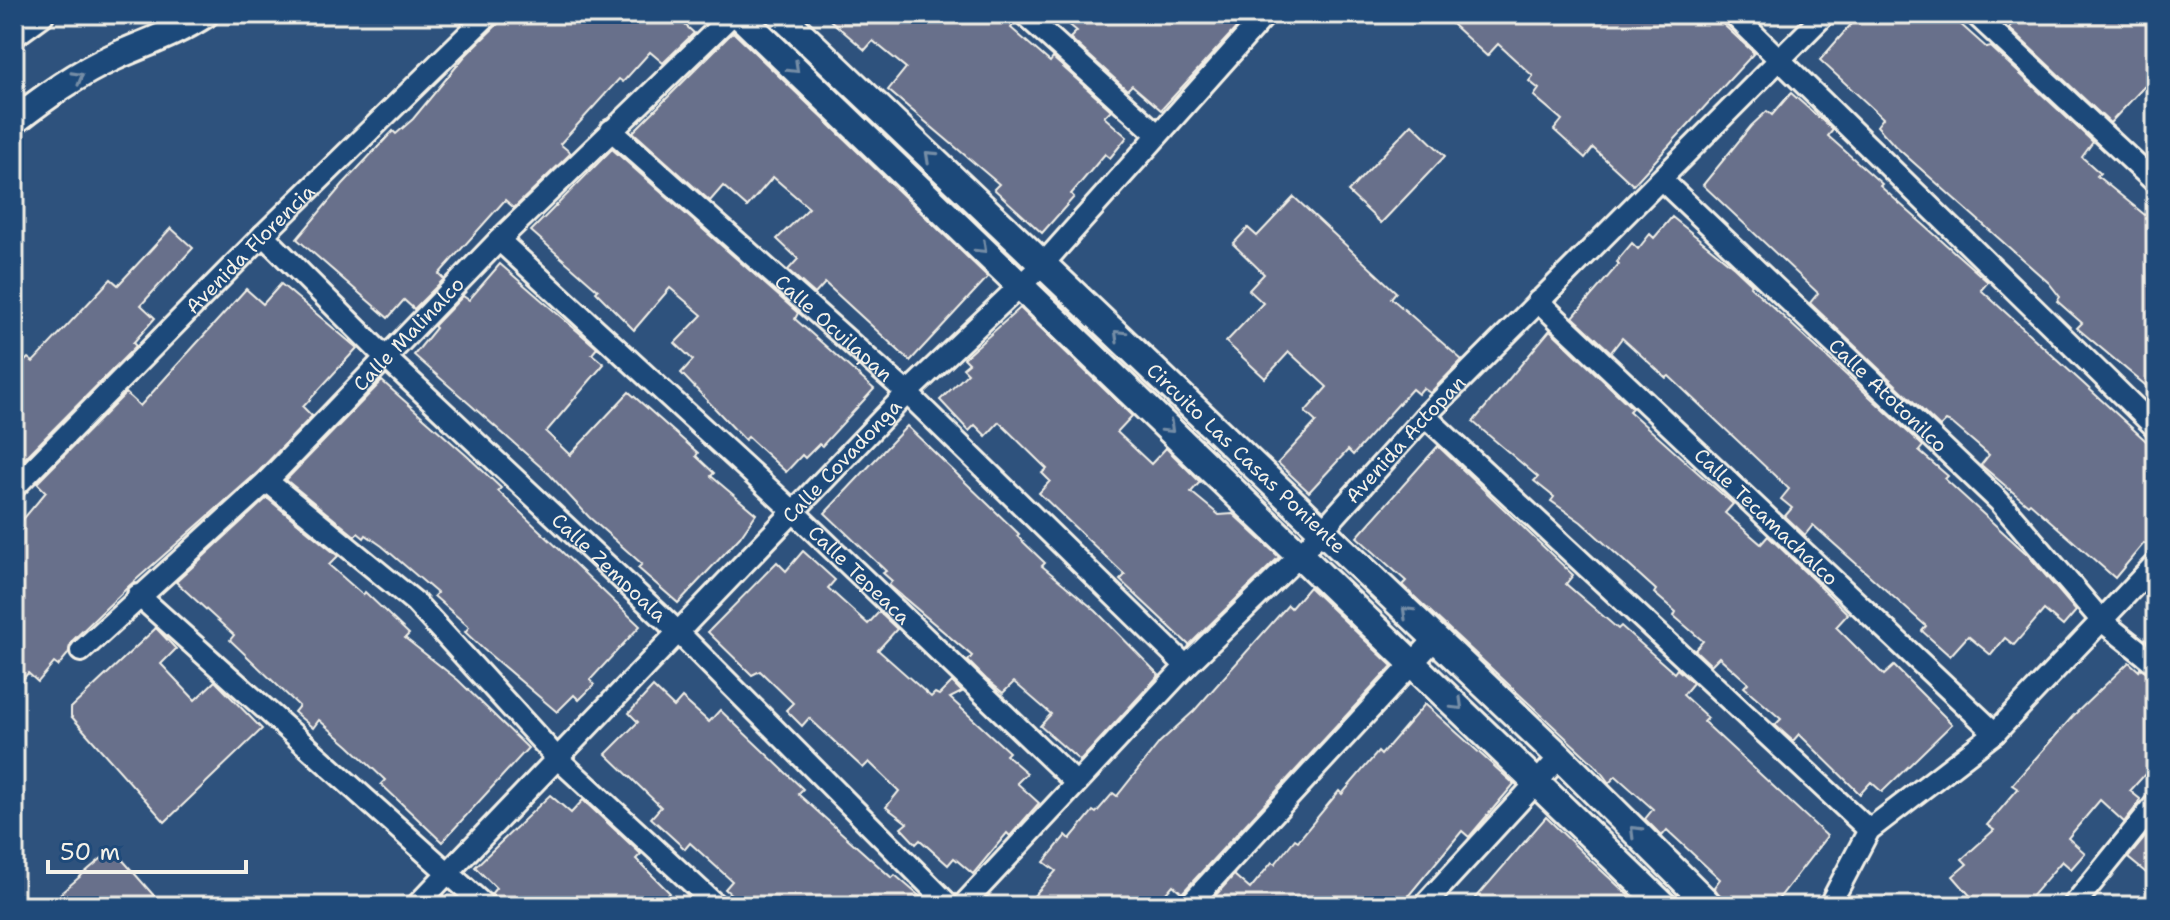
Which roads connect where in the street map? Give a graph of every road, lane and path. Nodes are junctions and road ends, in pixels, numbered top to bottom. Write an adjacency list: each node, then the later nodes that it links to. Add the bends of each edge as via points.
1 (40, 14): 11 (street)
2 (205, 14): 13 (street, one-way to 2, via 50,92)
3 (489, 14): 18 (street, Avenida Florencia)
4 (735, 14): 14 (street, Calle Malinalco); 21 (street, Circuito Las Casas Poniente, one-way to 21)
5 (780, 14): 20 (street, Circuito Las Casas Poniente, one-way to 5)
6 (1024, 14): 15 (street)
7 (1265, 14): 15 (street, Calle Covadonga)
8 (1733, 14): 12 (street)
9 (1825, 14): 12 (street, Avenida Actopan)
10 (1975, 14): 17 (street)
11 (14, 33)
12 (1782, 59): 16 (street, Avenida Actopan); 26 (street)
13 (14, 121)
14 (611, 130): 19 (street, Calle Malinalco); 24 (street, Calle Ocuilapan)
15 (1157, 134): 20 (street, Calle Covadonga)
16 (1662, 180): 22 (street, Avenida Actopan); 34 (street, Calle Atotonilco, via 1999,501)
17 (2156, 183)
18 (263, 235): 23 (street, Calle Zempoala); 28 (street, Avenida Florencia)
19 (499, 240): 23 (street, Calle Malinalco); 29 (street, Calle Tepeaca)
20 (1044, 263): 21 (street, Calle Covadonga); 30 (street, Circuito Las Casas Poniente, one-way to 20)
21 (1022, 285): 24 (street, Calle Covadonga); 31 (street, Circuito Las Casas Poniente, one-way to 31)
22 (1538, 301): 25 (street, Avenida Actopan); 41 (street, Calle Tecamachalco)
23 (386, 358): 27 (street, Calle Malinalco); 35 (street, Calle Zempoala)
24 (907, 393): 29 (street, Calle Covadonga); 40 (street, Calle Ocuilapan)
25 (1425, 416): 30 (street, Avenida Actopan); 47 (street)
26 (2156, 428)
27 (267, 481): 33 (street, Calle Malinalco); 43 (street, via 415,602)
28 (14, 488)
29 (794, 512): 35 (street, Calle Covadonga); 44 (street, Calle Tepeaca)
30 (1321, 530): 31 (street, Avenida Actopan); 36 (street, Circuito Las Casas Poniente, one-way to 30)
31 (1300, 555): 38 (street, Circuito Las Casas Poniente); 40 (street, Avenida Actopan)
32 (2156, 563): 34 (street)
33 (138, 595): 37 (street, Calle Malinalco); 48 (street)
34 (2102, 621): 39 (street, Calle Atotonilco); 41 (street)
35 (678, 632): 43 (street, Calle Covadonga); 54 (street, Calle Zempoala)
36 (1435, 639): 38 (street); 42 (street, Circuito Las Casas Poniente)
37 (81, 651)
38 (1415, 664): 45 (street, Circuito Las Casas Poniente, one-way to 45); 56 (street)
39 (2156, 664)
40 (1186, 666): 44 (street, Avenida Actopan)
41 (1995, 733): 47 (street)
42 (1560, 757): 45 (street); 49 (street, Circuito Las Casas Poniente, one-way to 42)
43 (557, 758): 48 (street, Calle Covadonga); 53 (street)
44 (1075, 782): 55 (street, Avenida Actopan)
45 (1538, 782): 50 (street, Circuito Las Casas Poniente); 57 (street)
46 (2156, 803): 60 (street)
47 (1869, 830): 59 (street)
48 (448, 871): 51 (street, Calle Covadonga); 52 (street)
49 (1676, 872): 50 (street); 58 (street, Circuito Las Casas Poniente)
50 (1655, 903)
51 (416, 906)
52 (485, 906)
53 (717, 906)
54 (950, 906)
55 (962, 906)
56 (1188, 906)
57 (1423, 906)
58 (1710, 906)
59 (1829, 906)
60 (2073, 906)

